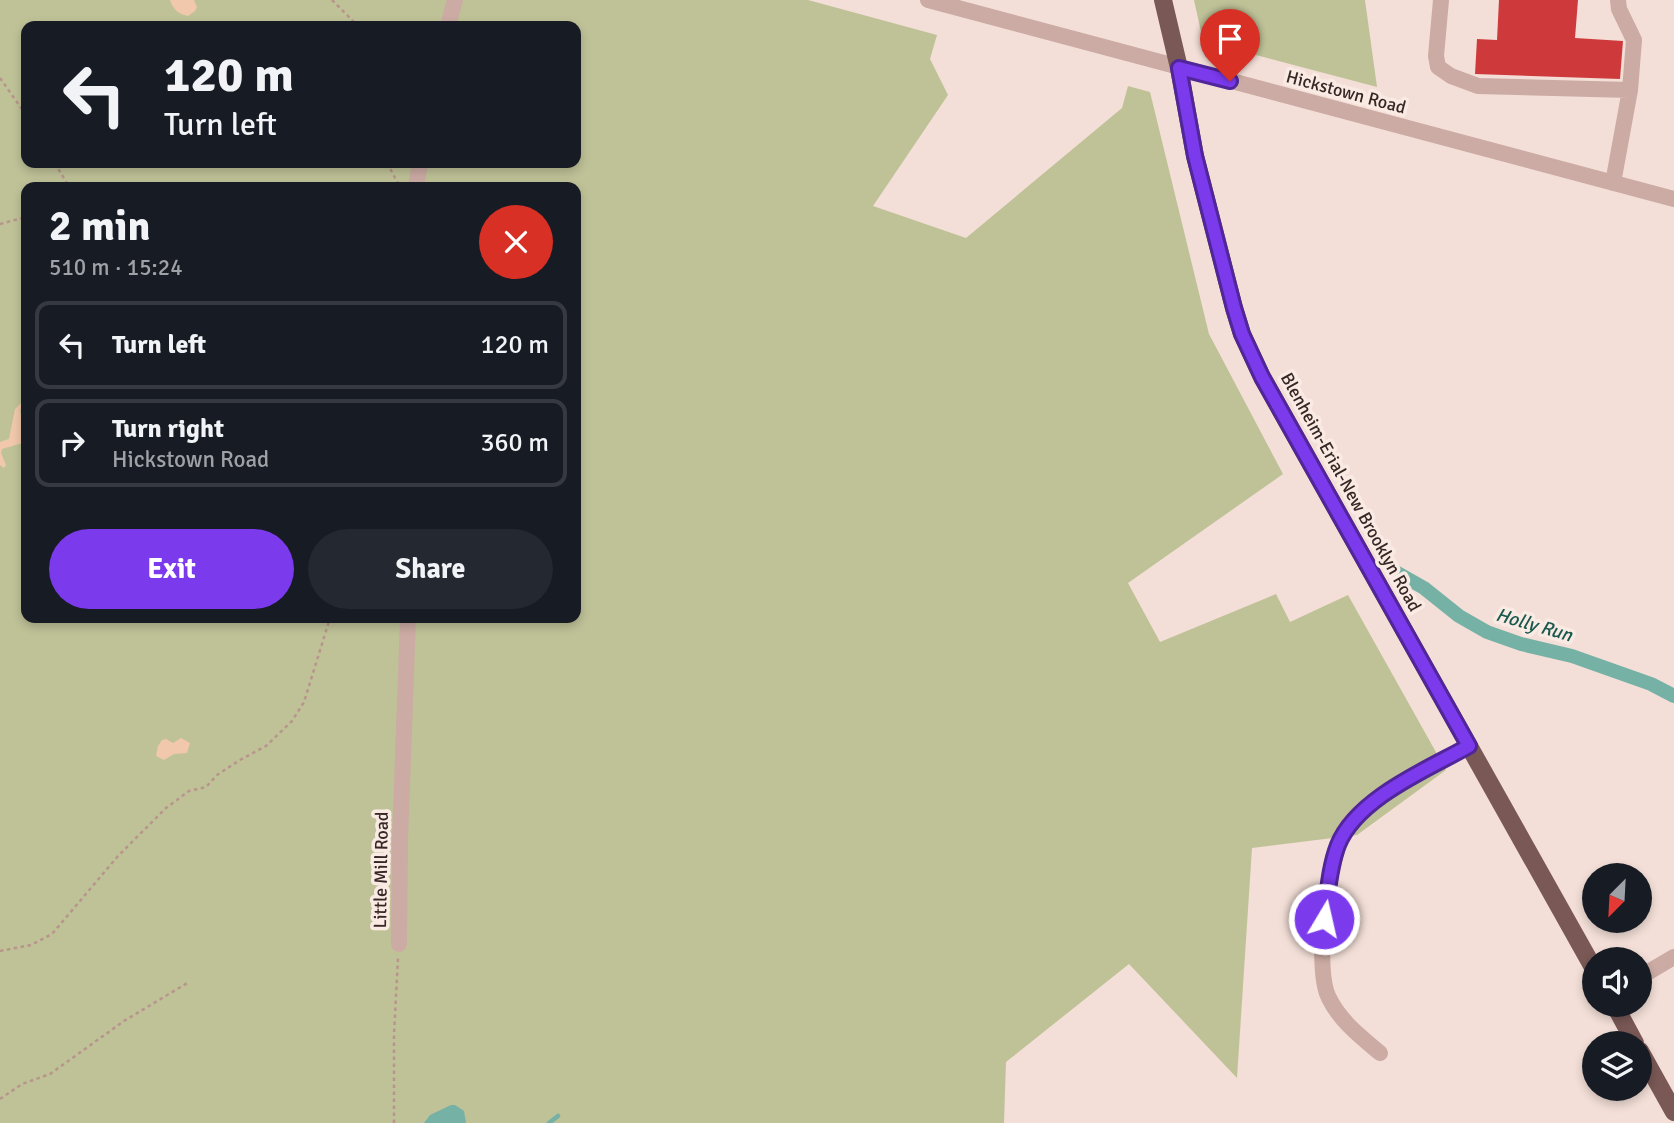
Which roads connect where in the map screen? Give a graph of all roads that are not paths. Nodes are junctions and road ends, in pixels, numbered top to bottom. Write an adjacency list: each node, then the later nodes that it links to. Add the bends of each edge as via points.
1 (455, 0): 6 (street)
2 (928, 0): 7 (street, Hickstown Road)
3 (1163, 0): 7 (main road, Blenheim-Erial-New Brooklyn Road)
4 (1441, 0): 8 (street, via 1436,55 1438,66 1451,76 1478,86)
5 (1618, 0): 8 (street, via 1634,40)
6 (449, 21)
7 (1179, 68): 9 (street, Hickstown Road); 12 (main road, Blenheim-Erial-New Brooklyn Road, via 1195,156 1242,334)
8 (1630, 90): 9 (street)
9 (1613, 183): 10 (street, Hickstown Road)
10 (1674, 199)
11 (408, 623): 13 (street, Little Mill Road)
12 (1469, 746): 14 (main road, Blenheim-Erial-New Brooklyn Road); 17 (street, via 1369,806 1349,825 1338,845 1324,919 1323,977 1338,1014)
13 (399, 944)
14 (1582, 948)
15 (1674, 957): 16 (street)
16 (1652, 970)
17 (1380, 1052)
18 (1652, 1073): 19 (main road)
19 (1674, 1112)

